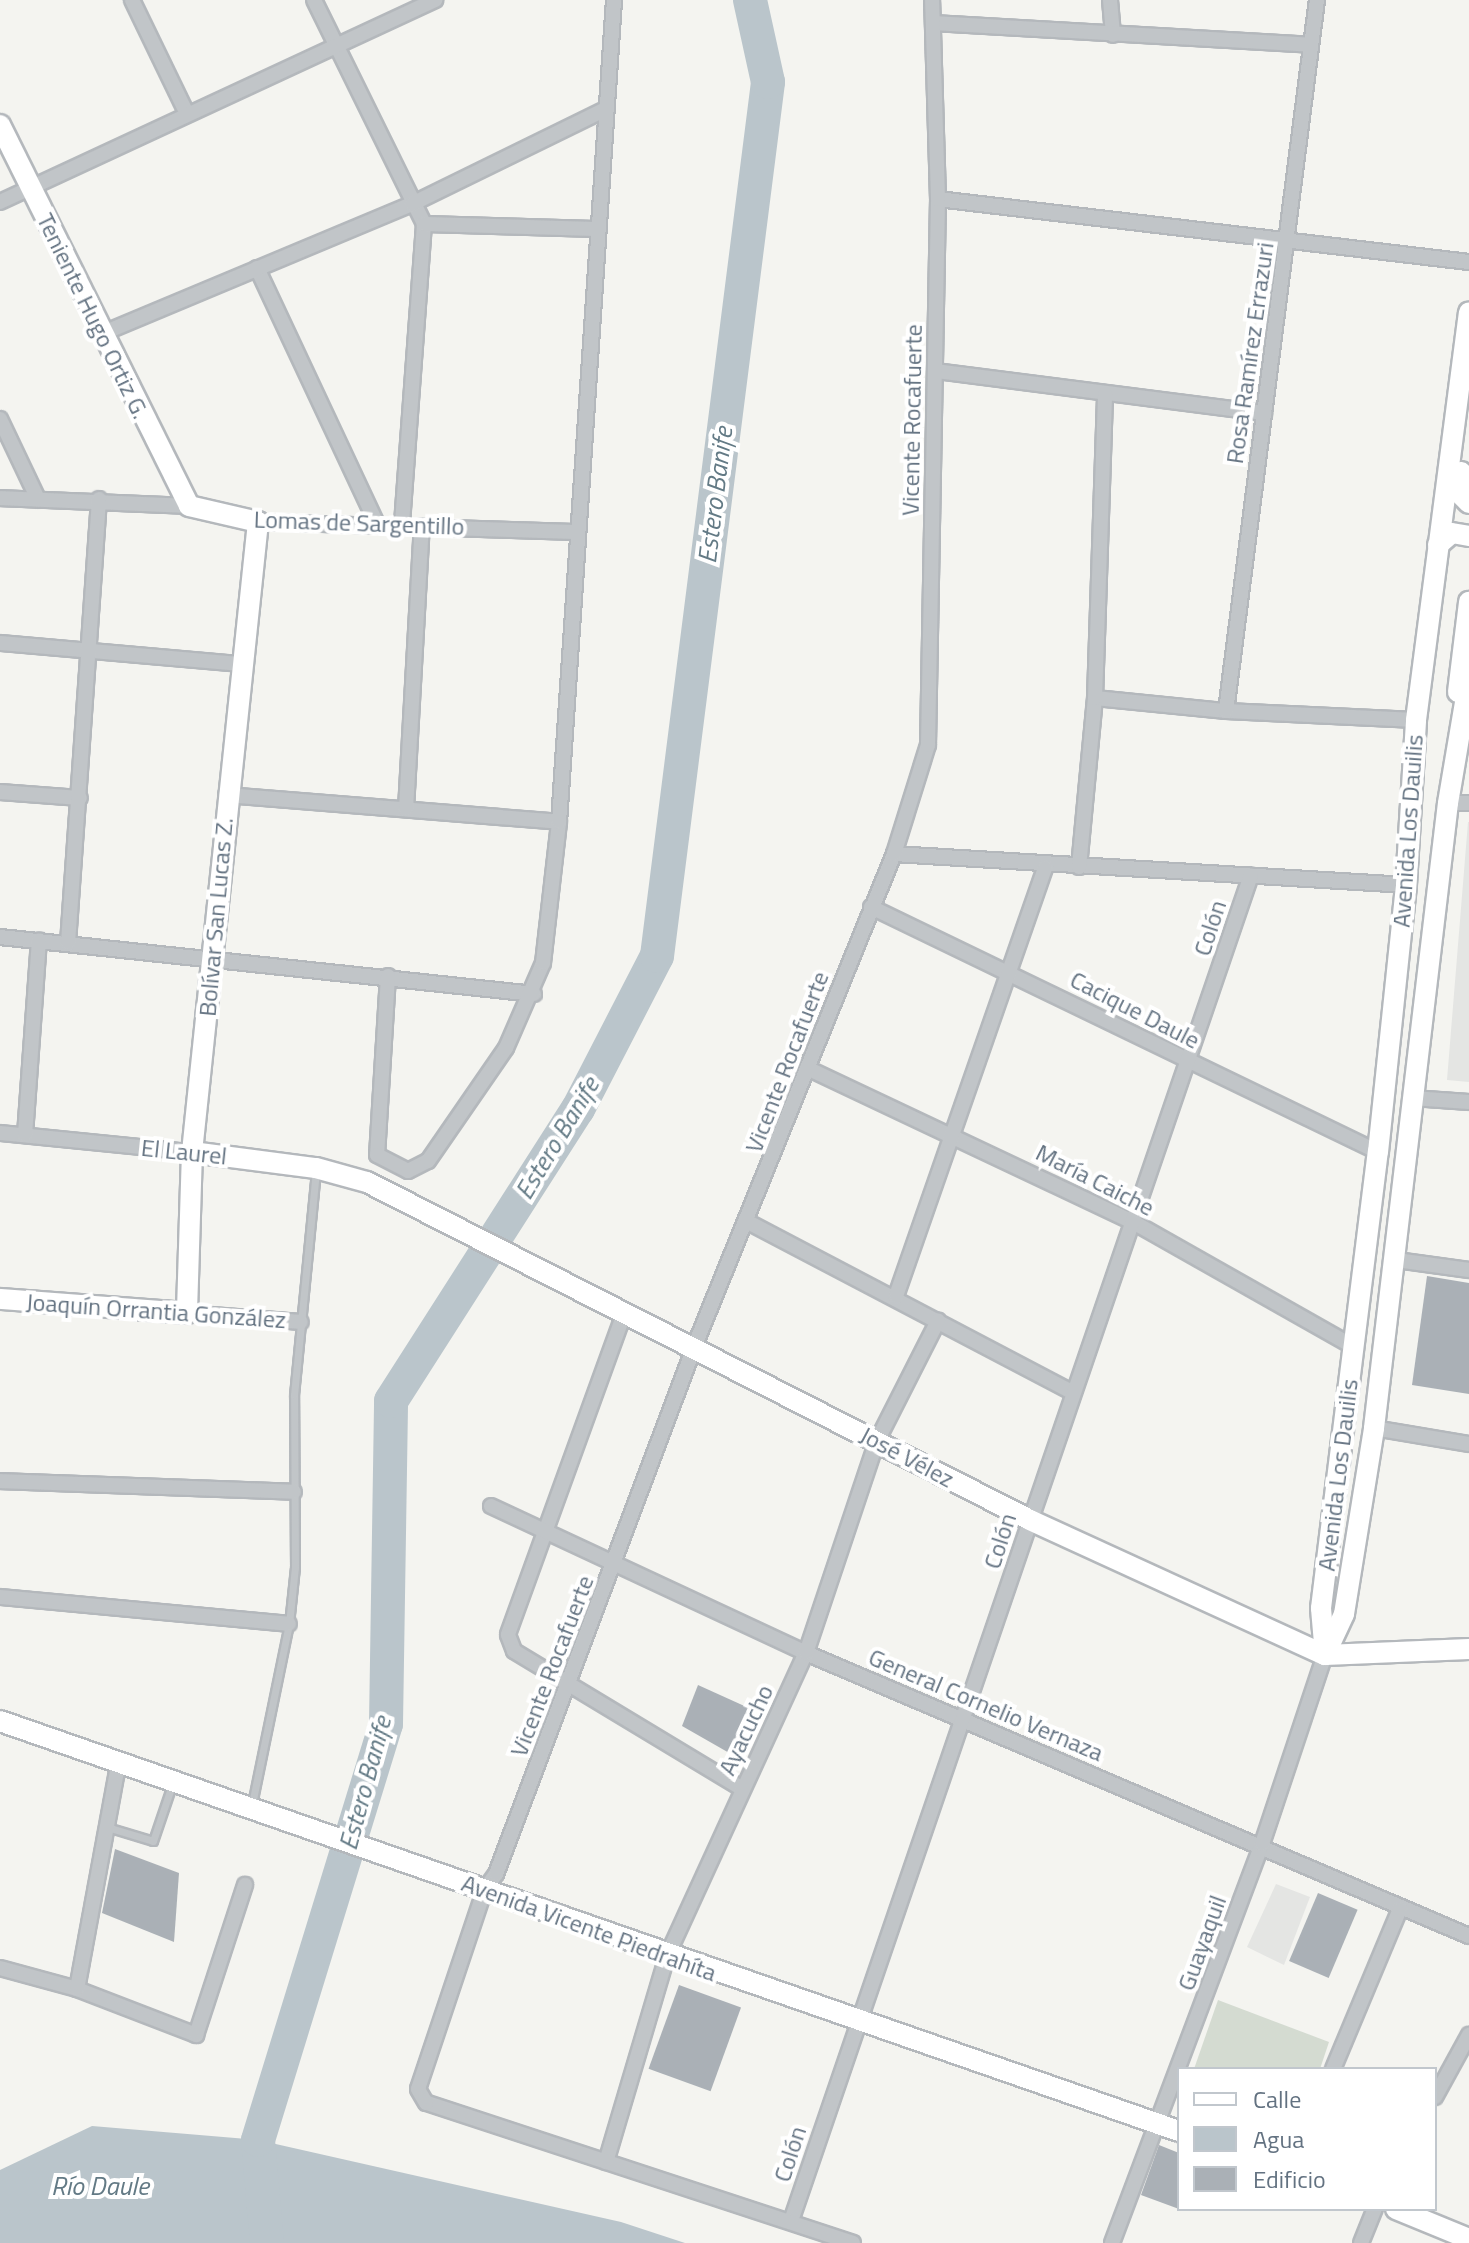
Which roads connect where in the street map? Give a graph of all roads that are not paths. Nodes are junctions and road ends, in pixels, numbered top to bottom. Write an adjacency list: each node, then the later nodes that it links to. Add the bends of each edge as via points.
1 (132, 0): 13 (street)
2 (314, 0): 11 (street)
3 (435, 0): 11 (street)
4 (614, 0): 12 (street)
5 (932, 0): 8 (street, Vicente Rocafuerte)
6 (1110, 0): 9 (street)
7 (1317, 0): 10 (street, Rosa Ramírez Errazuri)
8 (933, 23): 9 (street); 16 (street, Vicente Rocafuerte)
9 (1113, 35): 10 (street)
10 (1310, 45): 21 (street, Rosa Ramírez Errazuri)
11 (336, 46): 13 (street); 18 (street)
12 (606, 109): 18 (street); 20 (street)
13 (187, 114): 15 (street)
14 (0, 125): 15 (street, Teniente Hugo Ortiz G.)
15 (30, 189): 17 (street); 25 (street, Teniente Hugo Ortiz G.)
16 (938, 199): 21 (street); 26 (street, Vicente Rocafuerte)
17 (0, 202)
18 (412, 204): 19 (street); 23 (street)
19 (424, 224): 20 (street); 38 (street)
20 (597, 229): 40 (street)
21 (1288, 240): 22 (street); 29 (street, Rosa Ramírez Errazuri)
22 (1469, 262)
23 (257, 268): 25 (street); 37 (street)
24 (1469, 312): 42 (street, Avenida Los Dauilis)
25 (101, 334): 35 (street, Teniente Hugo Ortiz G.)
26 (936, 371): 27 (street); 58 (street, Vicente Rocafuerte, via 928,745)
27 (1105, 394): 29 (street); 48 (street)
28 (1469, 396): 34 (street, via 1458,488)
29 (1264, 413): 49 (street, Rosa Ramírez Errazuri)
30 (0, 419): 32 (street)
31 (0, 498): 32 (street, Lomas de Sargentillo)
32 (38, 499): 33 (street, Lomas de Sargentillo)
33 (99, 499): 35 (street, Lomas de Sargentillo); 45 (street)
34 (1469, 503)
35 (189, 506): 36 (street, Lomas de Sargentillo)
36 (258, 522): 37 (street, Lomas de Sargentillo); 46 (street, Bolívar San Lucas Z.)
37 (377, 524): 38 (street, Lomas de Sargentillo)
38 (402, 525): 39 (street, Lomas de Sargentillo)
39 (422, 526): 40 (street, Lomas de Sargentillo); 56 (street)
40 (576, 532): 57 (street)
41 (1469, 536): 42 (street, via 1452,533)
42 (1438, 545): 50 (street, Avenida Los Dauilis)
43 (1469, 602): 51 (street, via 1457,697)
44 (0, 643): 45 (street)
45 (90, 652): 46 (street); 54 (street)
46 (240, 664): 53 (street, Bolívar San Lucas Z.)
47 (1469, 679): 51 (street, Avenida Los Dauilis)
48 (1095, 698): 49 (street); 60 (street)
49 (1226, 711): 50 (street)
50 (1416, 720): 62 (street, Avenida Los Dauilis)
51 (1459, 748): 55 (street, Avenida Los Dauilis)
52 (0, 792): 54 (street)
53 (226, 795): 56 (street); 67 (street, Bolívar San Lucas Z.)
54 (80, 798): 66 (street)
55 (1458, 803): 73 (street, Avenida Los Dauilis)
56 (406, 809): 57 (street)
57 (559, 822): 70 (street, via 543,963)
58 (894, 854): 59 (street); 63 (street, Vicente Rocafuerte)
59 (1045, 867): 60 (street); 68 (street)
60 (1079, 867): 61 (street)
61 (1251, 875): 62 (street); 71 (street, Colón)
62 (1406, 885): 79 (street, Avenida Los Dauilis)
63 (871, 907): 68 (street, Cacique Daule); 72 (street, Vicente Rocafuerte)
64 (0, 937): 65 (street)
65 (39, 941): 66 (street); 76 (street)
66 (68, 943): 67 (street)
67 (215, 958): 69 (street); 78 (street, Bolívar San Lucas Z.)
68 (1012, 972): 71 (street, Cacique Daule); 77 (street)
69 (388, 976): 70 (street); 70 (street, via 377,1155 408,1171 428,1161 506,1048)
70 (534, 994)
71 (1189, 1062): 79 (street, Cacique Daule); 83 (street, Colón)
72 (807, 1068): 77 (street, María Caiche); 82 (street, Vicente Rocafuerte)
73 (1412, 1098): 74 (street); 84 (street, Avenida Los Dauilis)
74 (1469, 1102)
75 (0, 1133): 76 (street, El Laurel)
76 (25, 1135): 78 (street, El Laurel)
77 (956, 1135): 83 (street, María Caiche); 86 (street)
78 (192, 1152): 80 (street, El Laurel); 89 (street, Bolívar San Lucas Z.)
79 (1378, 1152): 93 (street, Avenida Los Dauilis)
80 (316, 1168): 81 (street, El Laurel); 91 (lane, Joaquín Orrantia González)
81 (367, 1182): 88 (street, José Vélez)
82 (748, 1222): 86 (street); 92 (street, Vicente Rocafuerte)
83 (1135, 1223): 93 (street, María Caiche); 94 (street, Colón)
84 (1396, 1260): 85 (street); 95 (street, Avenida Los Dauilis)
85 (1469, 1270)
86 (896, 1296): 90 (street)
87 (0, 1299): 89 (street, Joaquín Orrantia González)
88 (625, 1311): 92 (street, José Vélez); 102 (street)
89 (187, 1313): 91 (street, Joaquín Orrantia González)
90 (938, 1321): 94 (street); 96 (street, Ayacucho)
91 (301, 1322): 99 (lane)
92 (695, 1345): 96 (street, José Vélez); 103 (street, Vicente Rocafuerte)
93 (1354, 1347): 108 (street, Avenida Los Dauilis, via 1321,1608)
94 (1072, 1392): 101 (street, Colón)
95 (1374, 1428): 97 (street); 108 (street, Avenida Los Dauilis, via 1344,1614)
96 (877, 1441): 101 (street, José Vélez); 107 (street, Ayacucho)
97 (1469, 1444)
98 (0, 1481): 99 (street)
99 (294, 1492): 105 (lane)
100 (491, 1506): 102 (street, General Cornelio Vernaza)
101 (1030, 1520): 108 (street, José Vélez); 111 (street, Colón)
102 (549, 1529): 103 (street, General Cornelio Vernaza); 109 (street, via 508,1635 514,1651)
103 (616, 1563): 107 (street, General Cornelio Vernaza); 109 (street, Vicente Rocafuerte)
104 (0, 1597): 105 (street)
105 (289, 1624): 115 (lane)
106 (1469, 1649): 108 (street, José Vélez)
107 (806, 1653): 111 (street, General Cornelio Vernaza); 114 (street, Ayacucho)
108 (1325, 1655): 117 (street, Guayaquil)
109 (569, 1682): 114 (street); 119 (street, Vicente Rocafuerte, via 496,1874)
110 (0, 1721): 112 (street, Avenida Vicente Piedrahíta)
111 (963, 1721): 117 (street, General Cornelio Vernaza); 125 (street, Colón)
112 (119, 1761): 113 (street, Avenida Vicente Piedrahíta); 116 (street)
113 (174, 1780): 115 (street, Avenida Vicente Piedrahíta); 116 (lane, via 153,1841)
114 (743, 1789): 122 (street, Ayacucho)
115 (259, 1809): 119 (street, Avenida Vicente Piedrahíta)
116 (106, 1826): 124 (street)
117 (1262, 1844): 120 (street, General Cornelio Vernaza); 127 (street, Guayaquil)
118 (245, 1885): 124 (street, via 196,2035)
119 (485, 1889): 122 (street, Avenida Vicente Piedrahíta); 133 (street, Vicente Rocafuerte, via 418,2089 426,2103)
120 (1400, 1909): 121 (street, General Cornelio Vernaza); 128 (street)
121 (1469, 1936)
122 (667, 1956): 125 (street, Avenida Vicente Piedrahíta); 133 (street, Ayacucho)
123 (1, 1972): 124 (street)
124 (77, 1989)
125 (857, 2022): 131 (street, Avenida Vicente Piedrahíta); 136 (street, Colón)
126 (1469, 2035): 130 (street)
127 (1179, 2067)
128 (1334, 2067)
129 (1177, 2074): 131 (street, Guayaquil)
130 (1437, 2093)
131 (1158, 2125): 132 (street, Avenida Vicente Piedrahíta); 139 (street, Guayaquil)
132 (1177, 2130)
133 (606, 2162): 136 (street)
134 (1374, 2211): 140 (street)
135 (1401, 2211): 137 (street)
136 (791, 2221): 138 (street)
137 (1469, 2239)
138 (853, 2243)
139 (1112, 2243)
140 (1361, 2243)

